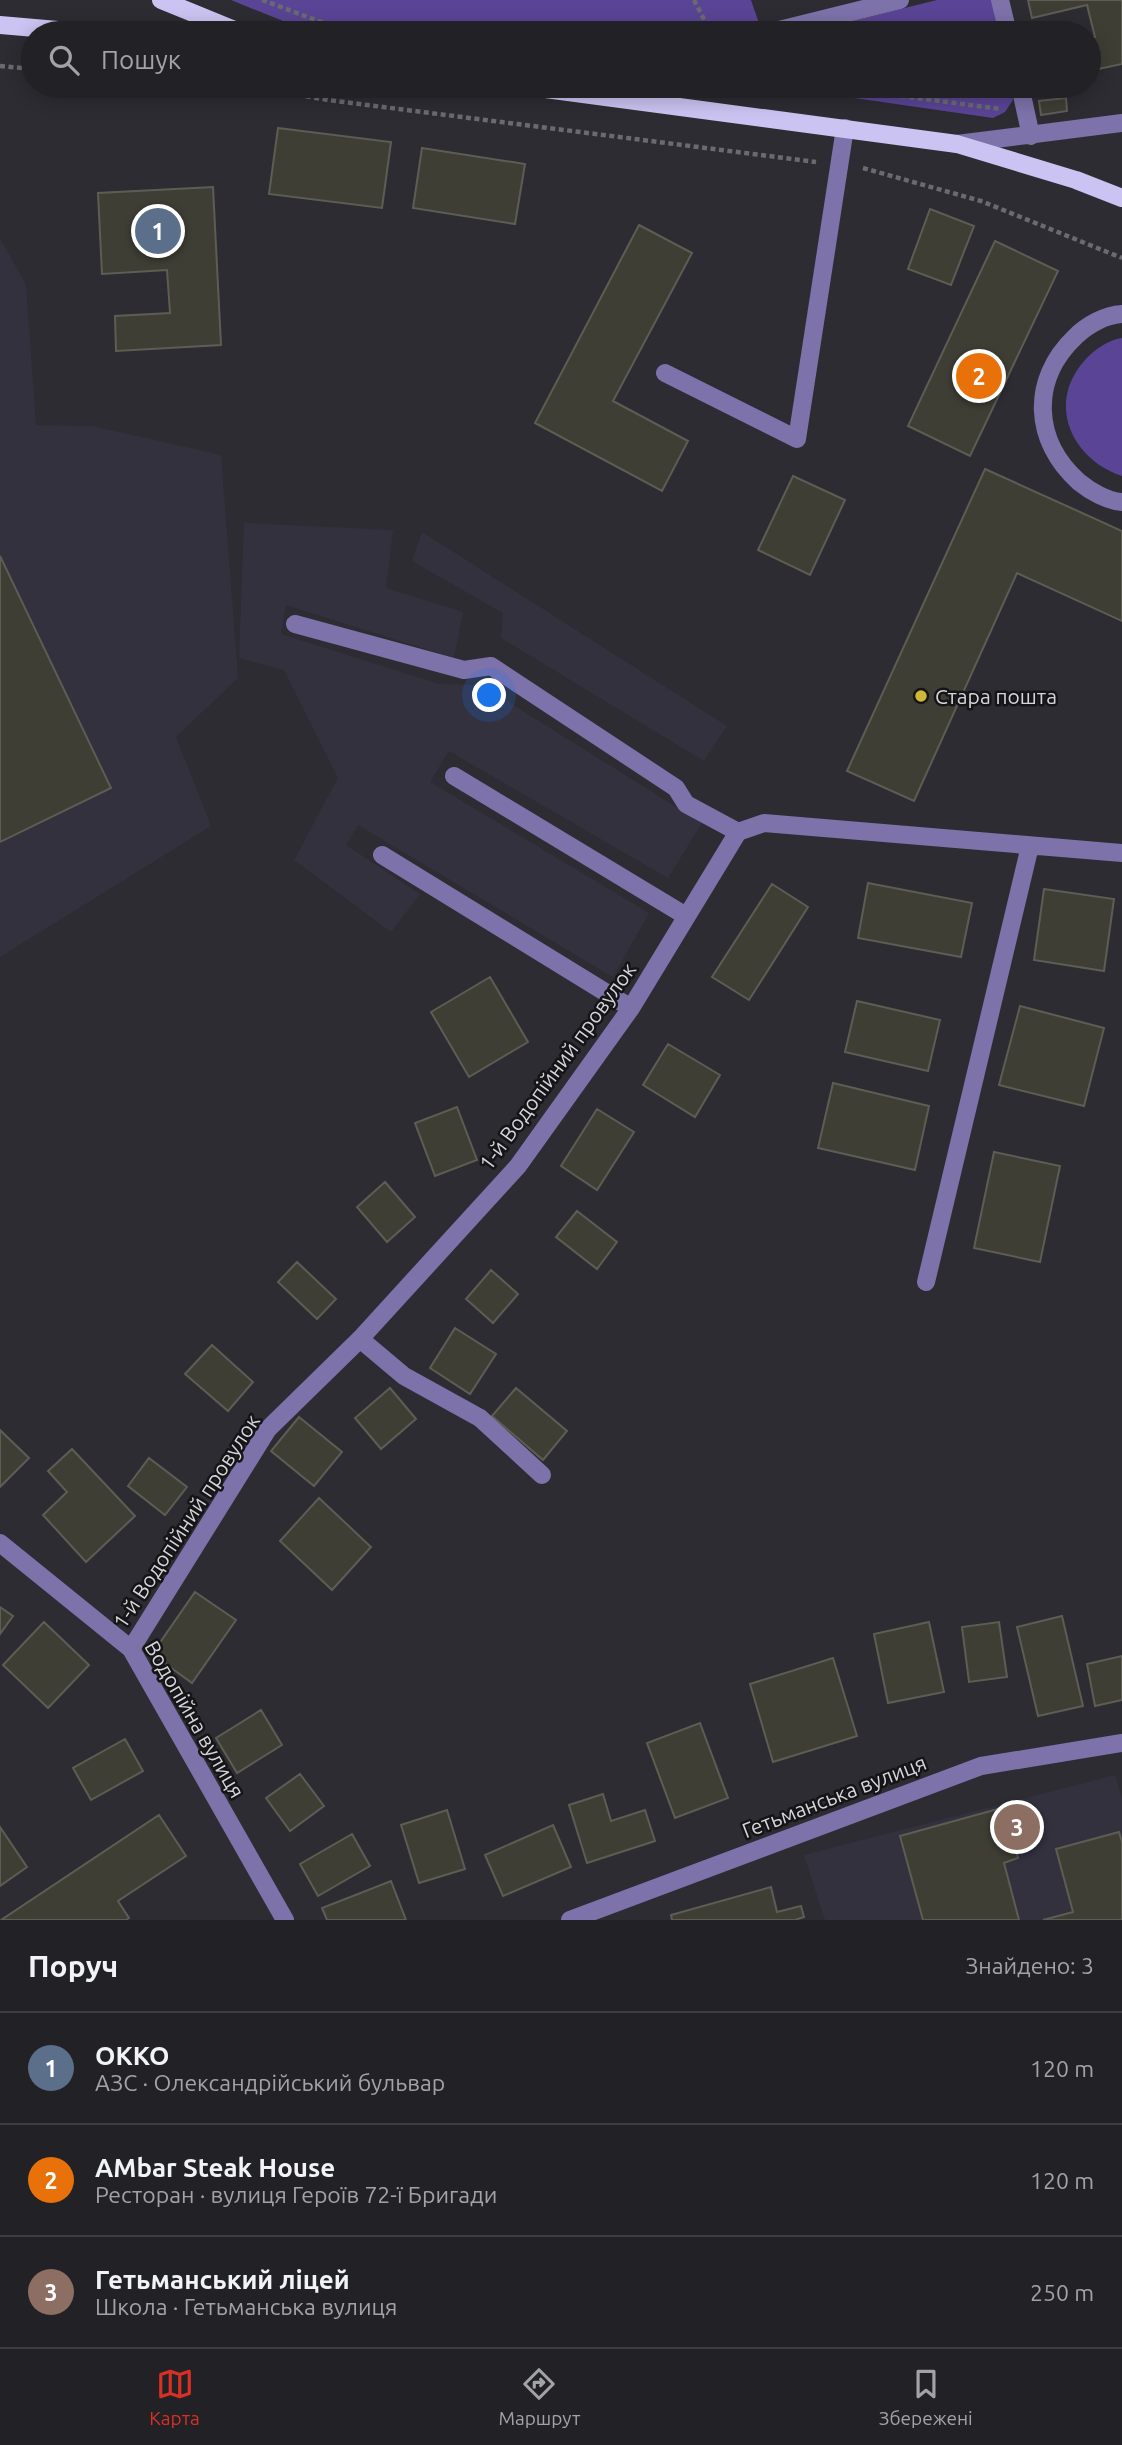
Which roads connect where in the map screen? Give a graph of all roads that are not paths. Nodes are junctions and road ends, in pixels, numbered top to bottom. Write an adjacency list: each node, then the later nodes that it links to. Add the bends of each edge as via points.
1 (161, 0): 4 (main road)
2 (900, 0): 5 (street)
3 (1000, 0): 6 (street)
4 (213, 21)
5 (815, 21)
6 (1005, 21)
7 (0, 24): 8 (main road)
8 (21, 26)
9 (612, 98): 12 (main road)
10 (1023, 98): 13 (street)
11 (1122, 123): 13 (street)
12 (845, 128): 14 (main road); 17 (street, via 797,439)
13 (1031, 136): 14 (street)
14 (957, 144): 15 (main road)
15 (1122, 198)
16 (1122, 314): 18 (street, via 1084,328 1062,350 1047,378 1042,409 1048,440 1063,468 1087,489)
17 (665, 373)
18 (1122, 502)
19 (295, 624): 21 (street, via 464,670 491,666 676,788 686,804)
20 (454, 776): 25 (street)
21 (738, 831): 22 (street, via 764,823); 25 (street, 1-й Водопійний провулок)
22 (1030, 846): 23 (street); 27 (street)
23 (1122, 853)
24 (382, 855): 26 (street)
25 (686, 916): 26 (street, 1-й Водопійний провулок)
26 (631, 1008): 28 (street, 1-й Водопійний провулок, via 518,1166)
27 (926, 1282)
28 (360, 1339): 29 (street, via 404,1376 480,1418); 31 (street, 1-й Водопійний провулок, via 268,1429)
29 (542, 1475)
30 (0, 1543): 31 (street, Водопійна вулиця)
31 (131, 1649): 33 (street, Водопійна вулиця)
32 (1122, 1743): 34 (street, Гетьманська вулиця, via 981,1766)
33 (285, 1920)
34 (569, 1920)

